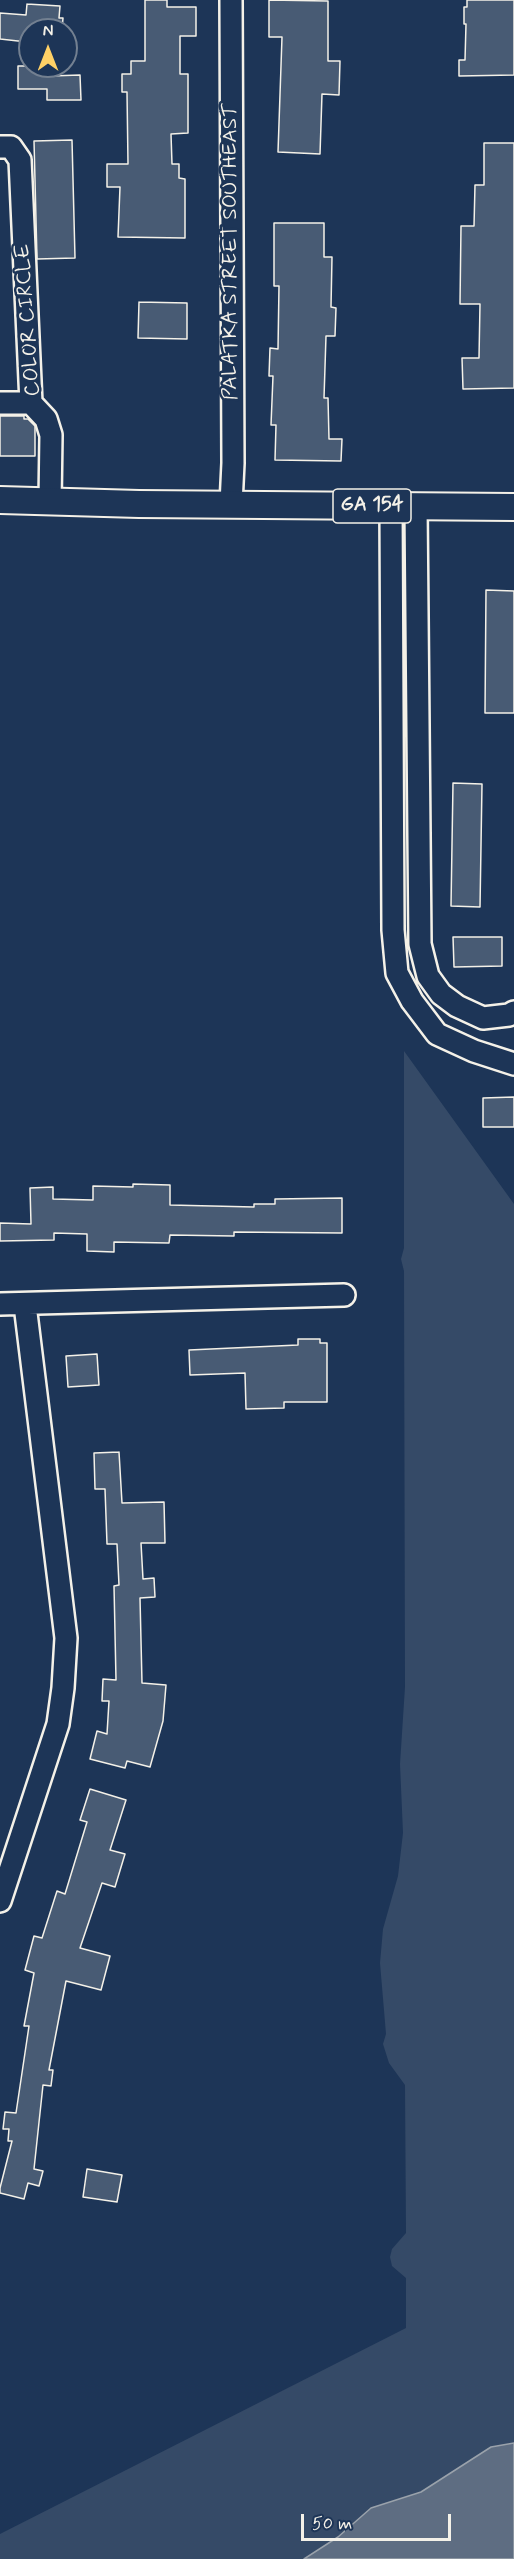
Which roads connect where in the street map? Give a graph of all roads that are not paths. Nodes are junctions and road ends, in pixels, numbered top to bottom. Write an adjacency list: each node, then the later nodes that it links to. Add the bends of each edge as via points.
1 (231, 0): 7 (street, PALATKA STREET SOUTHEAST)
2 (0, 147): 4 (street, COLOR CIRCLE, via 11,147 20,160)
3 (0, 403): 4 (street)
4 (31, 403): 6 (street, COLOR CIRCLE, via 46,418 51,435)
5 (0, 500): 6 (main road, GA 154)
6 (50, 502): 7 (main road, GA 154)
7 (231, 504): 8 (main road, GA 154)
8 (391, 506): 9 (main road, GA 154); 13 (street, via 393,930 397,973 437,1034)
9 (417, 506): 10 (main road, GA 154); 12 (street, via 420,944 428,976 441,994)
10 (514, 507)
11 (514, 1012): 12 (street)
12 (483, 1018): 13 (street)
13 (474, 1051): 14 (street)
14 (514, 1065)
15 (344, 1295): 17 (street)
16 (0, 1304): 17 (street)
17 (25, 1305): 18 (street, via 66,1638 58,1724)
18 (0, 1901)

